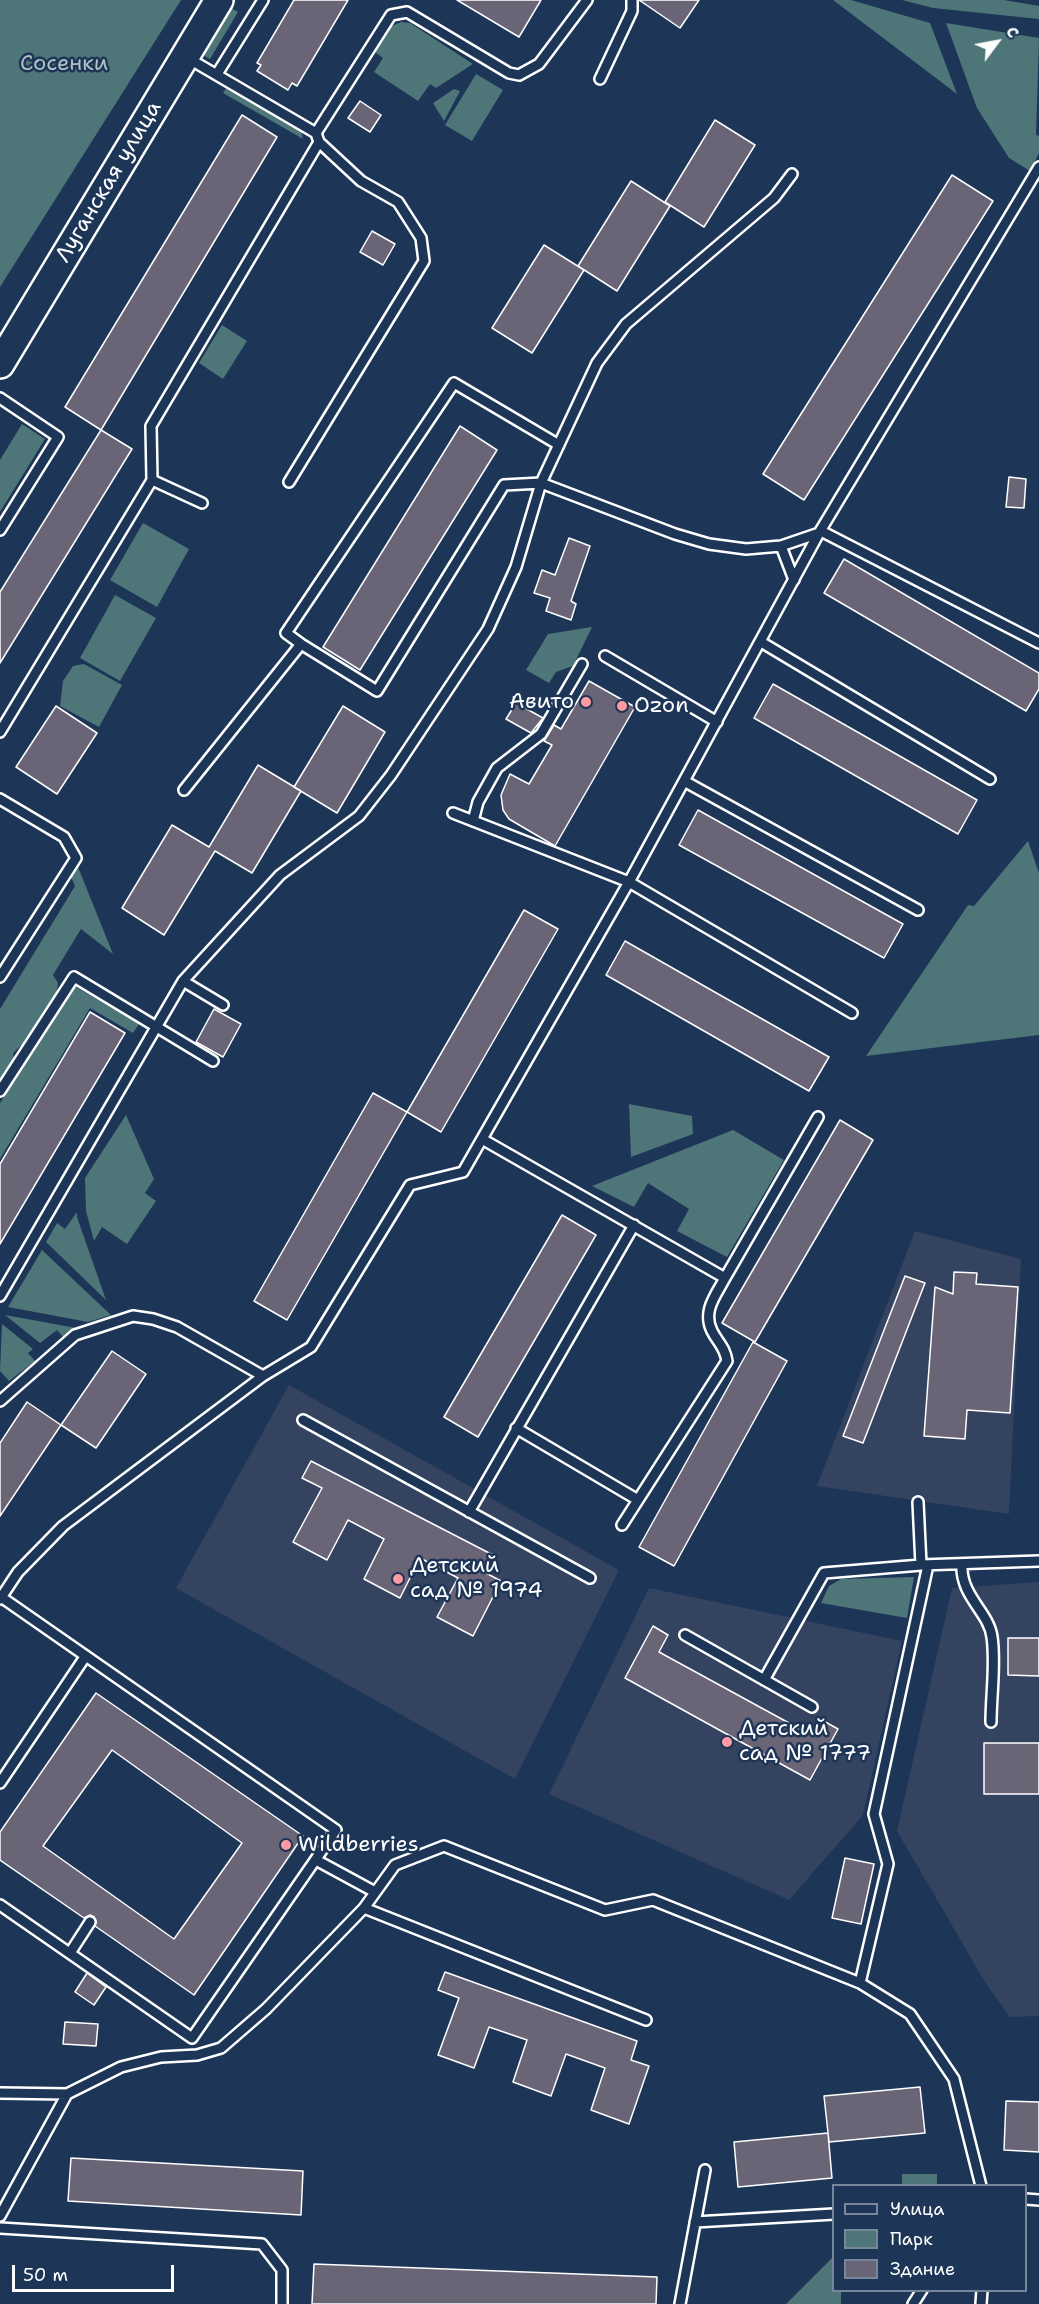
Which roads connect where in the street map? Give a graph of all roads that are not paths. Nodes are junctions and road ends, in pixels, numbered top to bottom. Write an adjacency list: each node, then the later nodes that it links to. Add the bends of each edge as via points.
1 (219, 0): 5 (main road, Луганская улица)
2 (263, 0): 6 (lane)
3 (587, 0): 8 (lane, via 539,64 519,75 509,73 407,12 391,15)
4 (632, 0): 7 (lane, via 632,11)
5 (185, 56): 6 (lane); 12 (main road, Луганская улица)
6 (218, 74): 8 (lane)
7 (600, 79)
8 (318, 138): 15 (lane, via 151,426); 16 (lane, via 361,181 398,202 422,238 424,261)
9 (1039, 167): 11 (lane)
10 (792, 174): 14 (lane, via 774,198 626,324 597,363)
11 (1036, 181): 20 (lane)
12 (0, 364)
13 (0, 398): 19 (lane, via 58,437)
14 (559, 445): 17 (lane); 25 (lane, via 454,383 286,633)
15 (152, 480): 18 (lane); 29 (lane)
16 (289, 482)
17 (541, 483): 21 (lane, via 709,544 746,549); 25 (lane, via 504,485 377,691); 39 (lane, via 516,567 488,629 391,775 359,816 280,874)
18 (202, 502)
19 (0, 530)
20 (820, 532): 21 (lane); 22 (lane); 24 (lane)
21 (781, 546): 22 (lane)
22 (794, 580): 23 (lane)
23 (761, 642): 28 (lane); 30 (lane)
24 (1039, 643)
25 (301, 644): 32 (lane)
26 (605, 656): 28 (lane)
27 (582, 664): 35 (lane, via 541,734 497,768 478,802)
28 (717, 722): 31 (lane)
29 (0, 732)
30 (990, 779)
31 (684, 781): 36 (lane); 37 (lane)
32 (184, 790)
33 (0, 799): 38 (lane, via 64,837 76,858)
34 (453, 813): 35 (lane)
35 (473, 821): 36 (lane)
36 (629, 882): 41 (lane); 46 (lane)
37 (918, 910)
38 (0, 977)
39 (183, 981): 40 (lane); 42 (lane)
40 (223, 1005)
41 (852, 1013)
42 (157, 1026): 43 (lane); 44 (lane, via 74,977); 49 (lane)
43 (213, 1061)
44 (0, 1091)
45 (818, 1117): 48 (lane)
46 (482, 1138): 47 (lane); 50 (lane, via 463,1172 410,1185 311,1347)
47 (634, 1225): 48 (lane); 53 (lane)
48 (726, 1278): 54 (lane, via 708,1309 712,1331 725,1348 727,1361)
49 (0, 1296)
50 (263, 1376): 51 (lane, via 153,1314 133,1316 75,1335); 62 (lane, via 63,1526 18,1572)
51 (0, 1401)
52 (303, 1420): 56 (lane)
53 (516, 1428): 54 (lane); 56 (lane)
54 (638, 1500): 57 (lane)
55 (918, 1502): 60 (lane)
56 (470, 1512): 61 (lane)
57 (622, 1525)
58 (1039, 1561): 59 (lane)
59 (963, 1564): 60 (lane); 67 (lane, via 966,1587 992,1635)
60 (924, 1565): 65 (lane, via 824,1574); 75 (lane, via 874,1814 888,1864)
61 (590, 1578)
62 (0, 1598): 64 (lane)
63 (685, 1635): 65 (lane)
64 (85, 1657): 68 (lane); 69 (lane, via 336,1830)
65 (764, 1680): 66 (lane)
66 (812, 1707)
67 (991, 1722)
68 (0, 1783)
69 (316, 1860): 70 (lane); 74 (lane, via 192,2038)
70 (375, 1892): 72 (lane); 75 (lane, via 395,1865 444,1846 605,1910 653,1900)
71 (0, 1905): 74 (lane)
72 (364, 1908): 76 (lane); 78 (lane, via 266,2009 221,2048 121,2067)
73 (90, 1922): 74 (lane)
74 (70, 1953)
75 (860, 1983): 80 (lane, via 910,2014 947,2067 954,2079)
76 (646, 2020)
77 (0, 2093): 78 (lane)
78 (67, 2094): 82 (lane)
79 (705, 2170): 83 (lane)
80 (980, 2184)
81 (832, 2214): 83 (lane)
82 (0, 2216)
83 (695, 2222): 86 (lane)
84 (0, 2228): 85 (lane, via 262,2244 282,2270)
85 (282, 2304)
86 (680, 2304)

